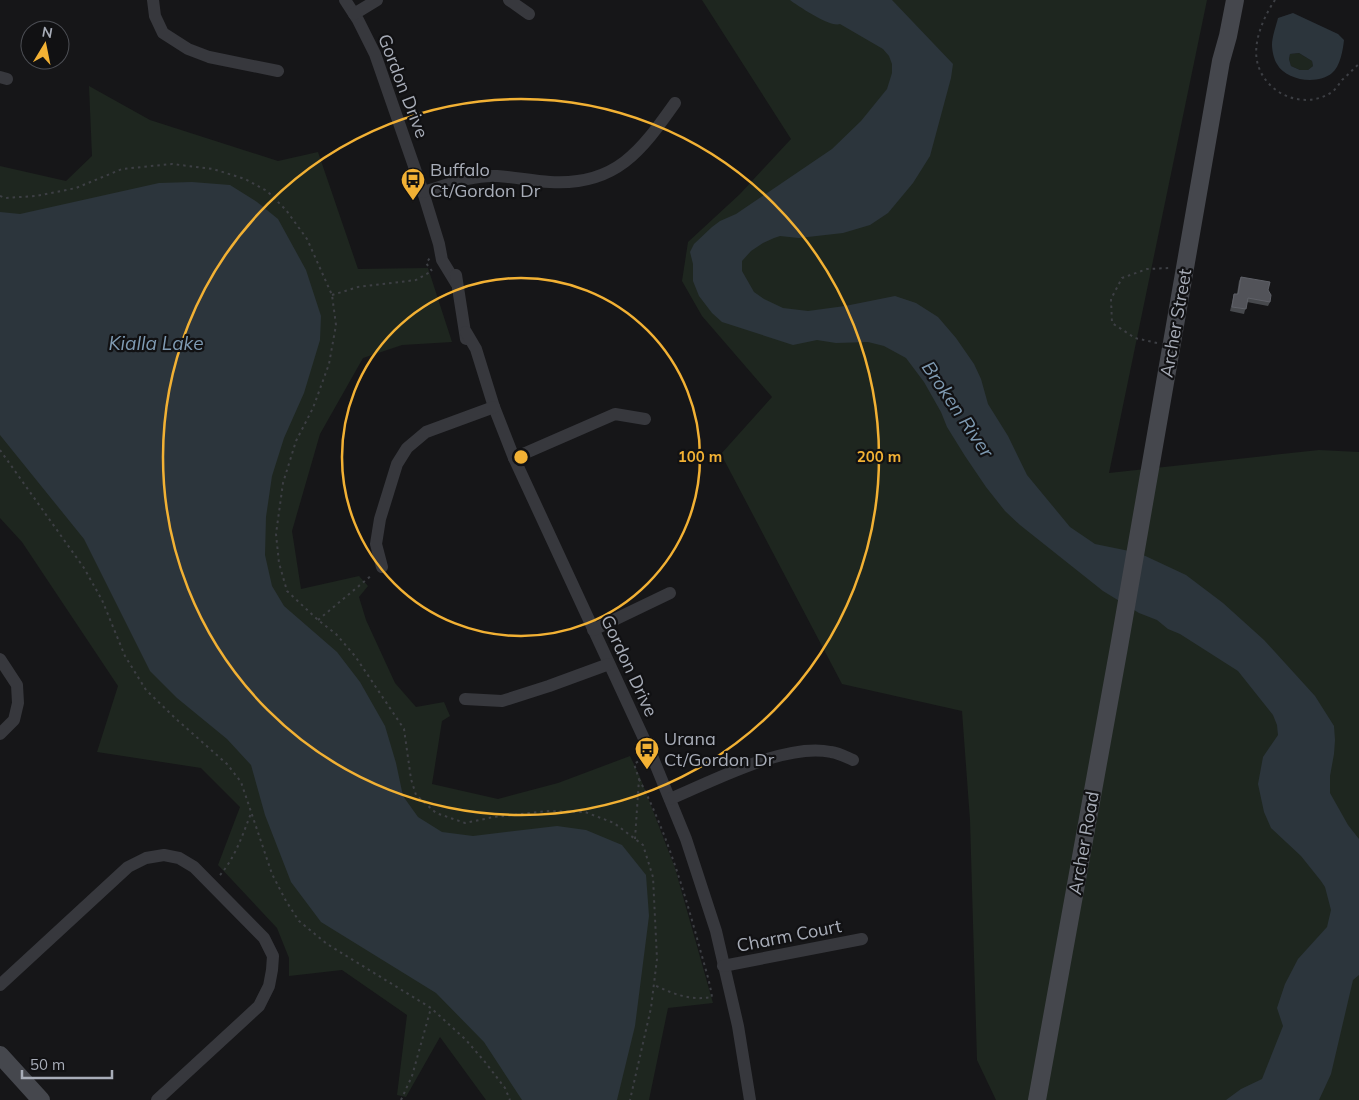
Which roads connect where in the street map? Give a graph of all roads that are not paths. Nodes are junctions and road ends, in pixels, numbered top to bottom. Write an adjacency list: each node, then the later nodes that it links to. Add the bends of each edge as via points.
1 (153, 0): 10 (street, via 155,16 163,33 188,49 209,58)
2 (345, 0): 7 (street, Gordon Drive)
3 (377, 0): 7 (street)
4 (509, 0): 8 (street)
5 (1226, 0): 9 (main road, Archer Street)
6 (1235, 0): 9 (main road, Archer Street)
7 (354, 14): 12 (street, Gordon Drive, via 374,54)
8 (529, 14)
9 (1221, 61): 17 (main road, Archer Street)
10 (278, 71)
11 (675, 103): 12 (street, via 631,158 596,177 572,182 497,176 471,178)
12 (422, 192): 13 (street, Gordon Drive, via 439,244 455,271 466,332 476,349)
13 (494, 407): 15 (street, Gordon Drive); 16 (street, via 426,432 407,448 397,464 380,518 376,544)
14 (645, 419): 15 (street, via 615,414)
15 (514, 458): 19 (street, Gordon Drive)
16 (382, 567)
17 (1129, 585): 33 (main road, Archer Road)
18 (670, 593): 19 (street)
19 (593, 630): 21 (street, Gordon Drive)
20 (0, 659): 23 (street, via 17,685 18,703 14,720)
21 (608, 664): 22 (street, via 502,701); 25 (street, Gordon Drive)
22 (465, 699)
23 (0, 734)
24 (853, 760): 25 (street, via 831,751 800,751 770,757)
25 (670, 798): 27 (street, Gordon Drive, via 716,931)
26 (862, 939): 27 (street, Charm Court)
27 (723, 966): 32 (street, Gordon Drive, via 738,1026)
28 (0, 985): 31 (street, via 128,868 146,858 164,855 179,858 194,867 264,938 273,956 269,986 259,1006)
29 (0, 1055): 30 (main road)
30 (41, 1100)
31 (157, 1100)
32 (750, 1100)
33 (1037, 1100)

